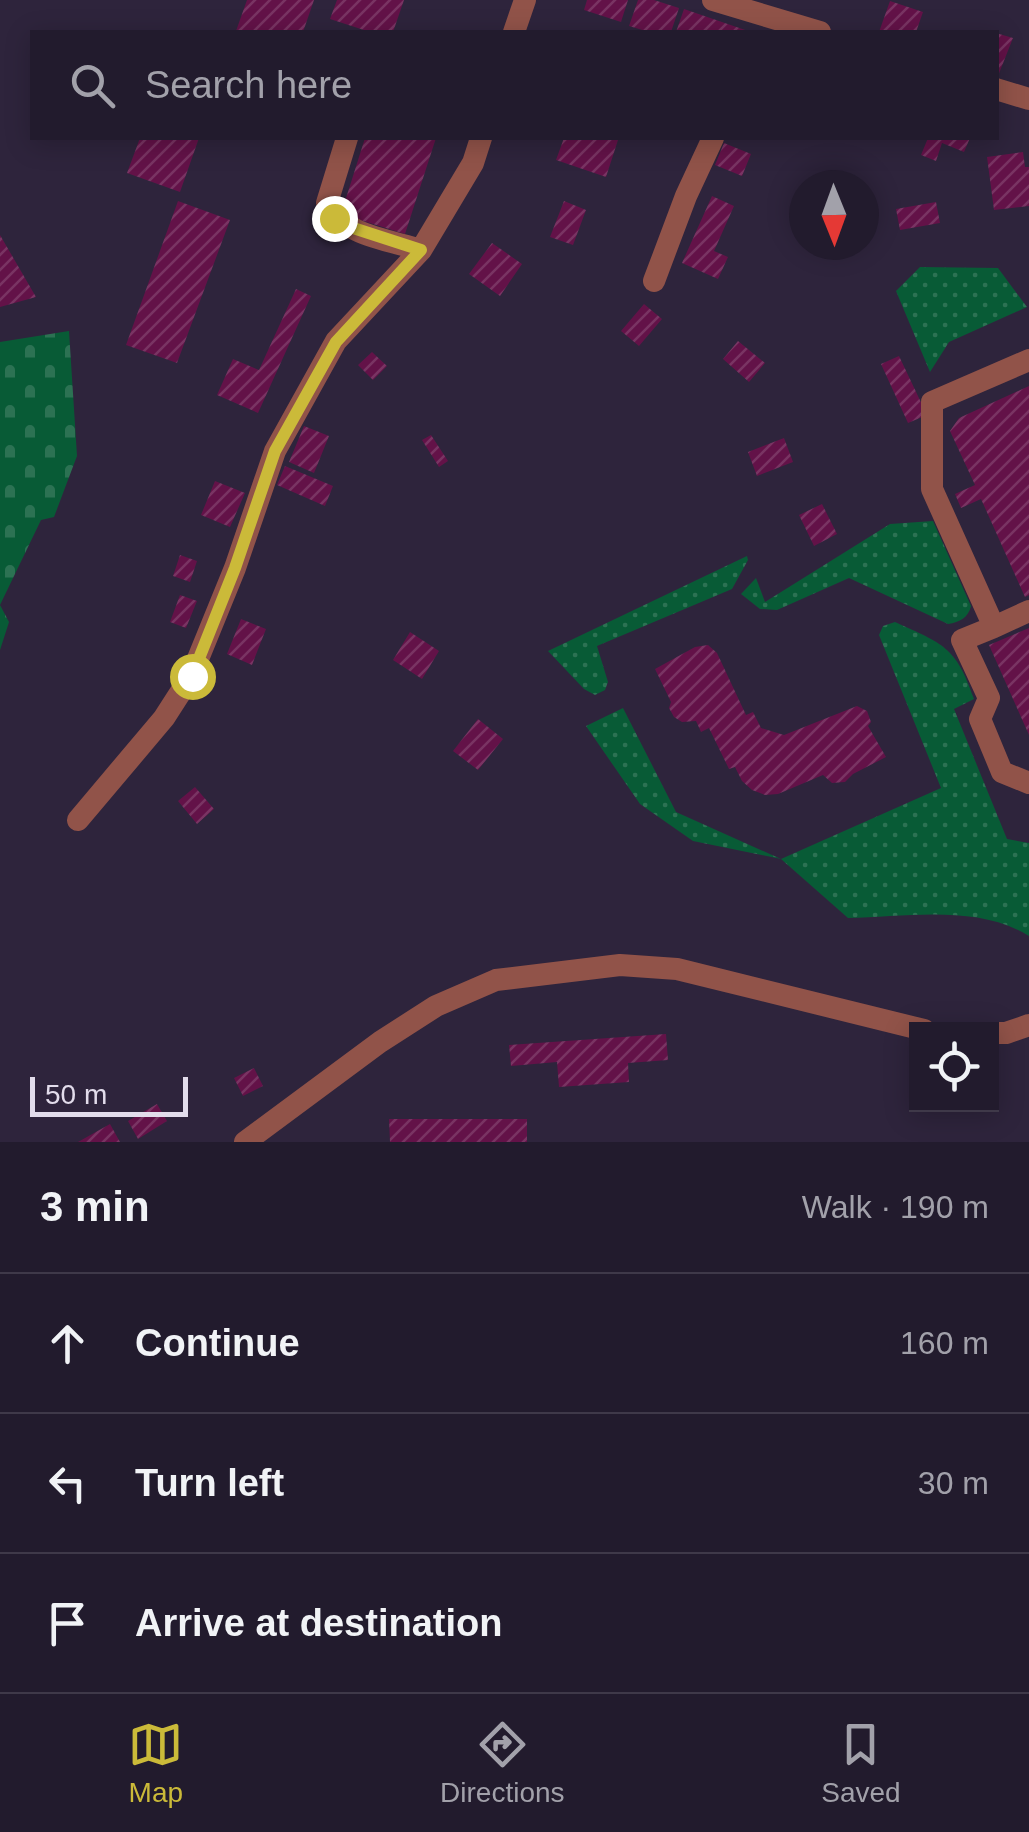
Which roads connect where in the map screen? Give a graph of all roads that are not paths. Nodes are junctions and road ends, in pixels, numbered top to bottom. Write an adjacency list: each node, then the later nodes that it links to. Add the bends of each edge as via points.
1 (525, 0): 4 (street)
2 (712, 0): 3 (street)
3 (761, 24): 5 (street)
4 (515, 30)
5 (805, 30)
6 (999, 90): 7 (street)
7 (1029, 99)
8 (346, 140): 11 (street, via 327,203 334,218)
9 (480, 140): 11 (street, via 474,164)
10 (713, 140): 12 (street)
11 (421, 250): 17 (street, via 336,342 275,451 192,676)
12 (654, 280)
13 (1029, 360): 15 (street, via 932,402 932,489)
14 (1029, 611): 15 (street)
15 (994, 627): 16 (street, via 962,640 989,698 980,719 1002,772)
16 (1029, 782)
17 (78, 820)
18 (1029, 1025): 20 (street)
19 (909, 1026): 21 (street, via 678,969 620,966 496,980 436,1006 380,1042)
20 (999, 1034)
21 (245, 1142)

